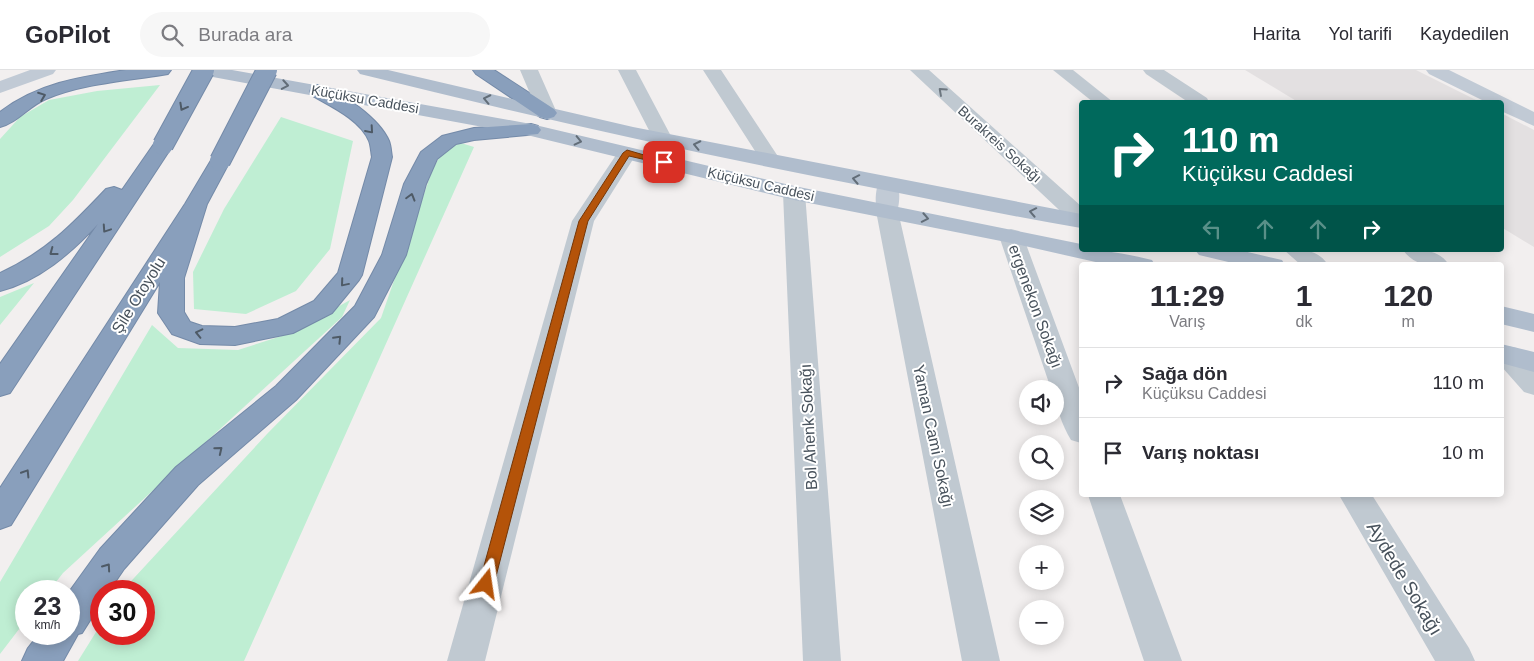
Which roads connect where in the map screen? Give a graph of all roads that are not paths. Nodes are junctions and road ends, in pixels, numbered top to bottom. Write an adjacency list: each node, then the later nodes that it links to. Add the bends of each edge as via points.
1 (47, 70): 14 (main road)
2 (162, 70): 20 (highway, one-way to 2, via 26,102 54,91)
3 (203, 70): 15 (main road, Küçüksu Caddesi, one-way to 15); 24 (highway, one-way to 24, bridge)
4 (267, 70): 29 (highway, Şile Otoyolu, bridge)
5 (366, 70): 22 (main road, Küçüksu Caddesi, one-way to 5)
6 (482, 70): 22 (highway)
7 (529, 70): 22 (street)
8 (627, 70): 23 (street)
9 (712, 70): 26 (street)
10 (919, 70): 30 (street, Burakreis Sokağı, one-way to 10)
11 (1062, 70): 16 (street)
12 (1152, 70): 17 (street)
13 (1435, 70): 18 (main road)
14 (0, 87)
15 (318, 91): 22 (main road, Küçüksu Caddesi); 29 (highway, one-way to 29, via 347,108 368,127 379,140 382,157 350,275 323,307 284,327 235,336 200,335 181,328 171,313 172,278)
16 (1101, 100)
17 (1197, 100)
18 (1494, 100)
19 (1504, 105): 21 (main road)
20 (0, 120)
21 (1534, 120)
22 (539, 121): 23 (main road, Küçüksu Caddesi); 25 (main road, Küçüksu Caddesi, one-way to 25); 53 (highway, one-way to 22, via 112,559 187,476 286,393 365,311 394,256 415,184 428,156 450,140)
23 (662, 138): 26 (main road, Küçüksu Caddesi, one-way to 23)
24 (163, 144): 42 (highway, one-way to 42, via 70,240 34,267); 43 (highway, one-way to 43)
25 (627, 153): 27 (main road, Küçüksu Caddesi); 56 (street, via 583,221)
26 (771, 161): 28 (main road, Küçüksu Caddesi, one-way to 26)
27 (794, 193): 28 (main road, Küçüksu Caddesi); 57 (street, Bol Ahenk Sokağı)
28 (888, 198): 31 (main road, Küçüksu Caddesi, one-way to 28); 32 (main road, Küçüksu Caddesi, one-way to 32); 58 (street, Yaman Cami Sokağı)
29 (196, 204): 52 (highway, Şile Otoyolu, one-way to 29)
30 (1079, 218)
31 (1079, 220)
32 (1011, 236): 33 (main road, Küçüksu Caddesi); 49 (street, ergenekon Sokağı)
33 (1079, 251)
34 (1083, 252): 38 (main road, Küçüksu Caddesi)
35 (1216, 252): 39 (main road)
36 (1299, 252): 40 (street)
37 (1418, 252): 41 (street)
38 (1128, 262)
39 (1260, 262)
40 (1312, 262)
41 (1433, 262)
42 (0, 283)
43 (29, 345): 46 (highway); 48 (highway)
44 (1504, 354): 45 (main road); 47 (street)
45 (1534, 362)
46 (0, 381)
47 (1534, 385)
48 (0, 386)
49 (1079, 426)
50 (1105, 497): 59 (street)
51 (1356, 497): 60 (street, Aydede Sokağı)
52 (0, 514)
53 (80, 605)
54 (52, 645): 55 (highway)
55 (41, 661)
56 (466, 661)
57 (822, 661)
58 (981, 661)
59 (1163, 661)
60 (1456, 661)

